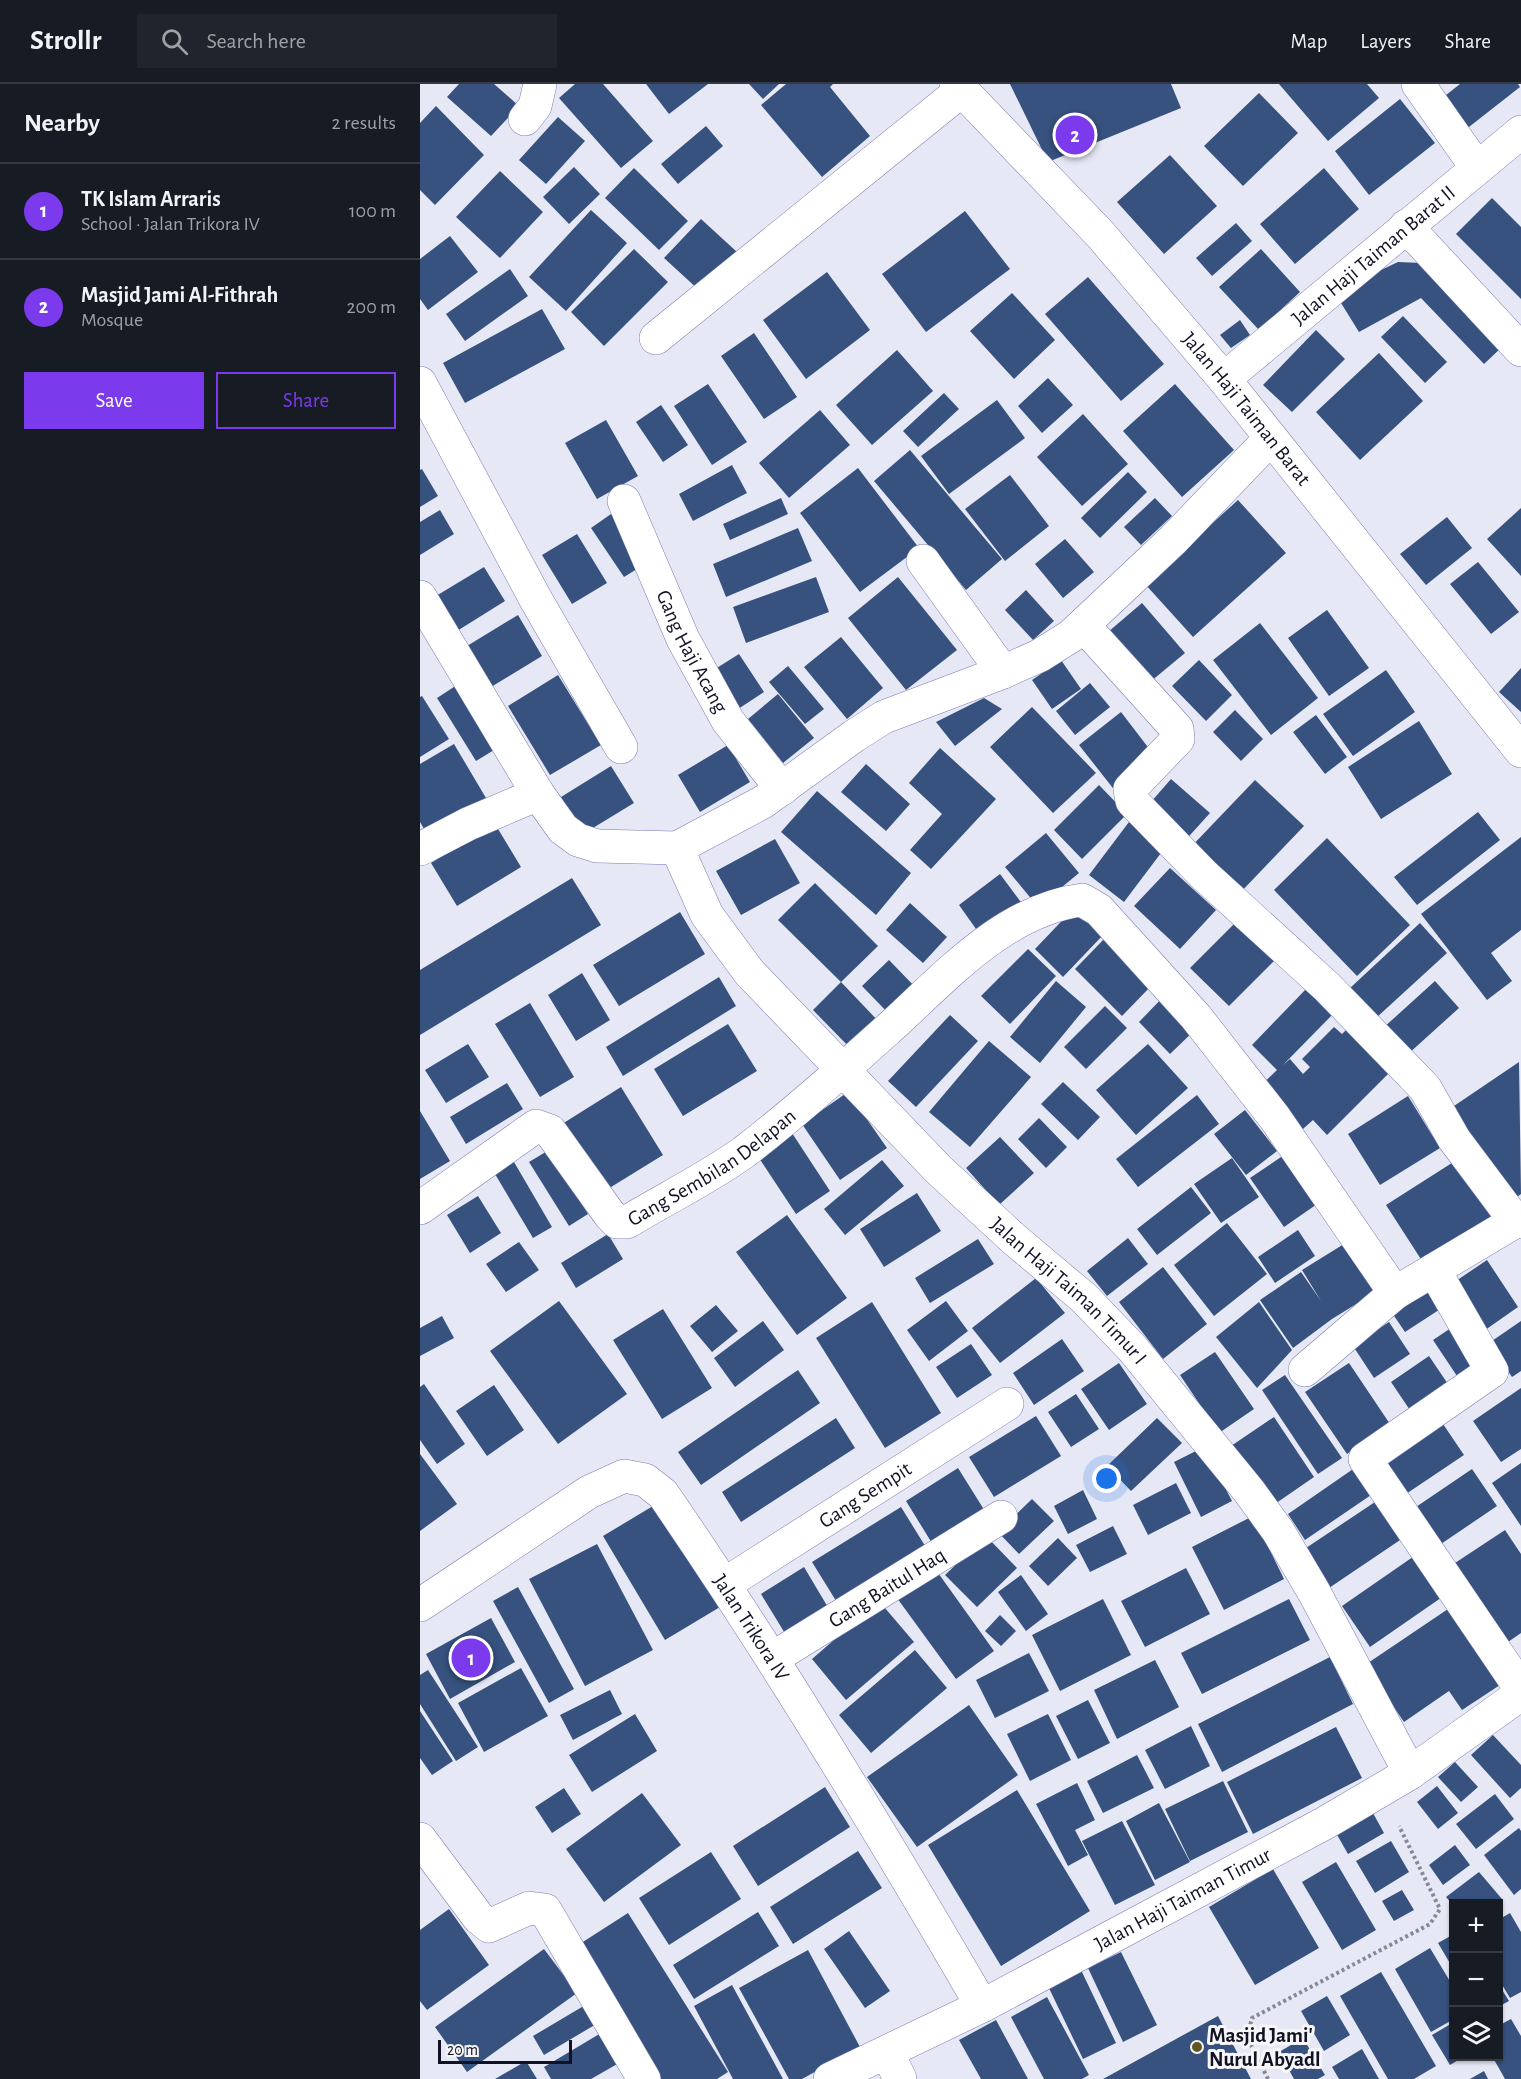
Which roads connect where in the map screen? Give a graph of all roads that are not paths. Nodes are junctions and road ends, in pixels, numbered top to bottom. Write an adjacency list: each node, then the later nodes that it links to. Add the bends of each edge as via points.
1 (540, 84): 4 (street, via 535,106)
2 (1418, 84): 6 (street)
3 (959, 87): 8 (street); 10 (street, Jalan Haji Taiman Barat, via 1100,234)
4 (525, 119)
5 (1521, 132): 6 (street, Jalan Haji Taiman Barat II)
6 (1477, 168): 7 (street, Jalan Haji Taiman Barat II)
7 (1406, 226): 9 (street); 10 (street, Jalan Haji Taiman Barat II)
8 (656, 338)
9 (1521, 350)
10 (1224, 379): 12 (street, Jalan Haji Taiman Barat)
11 (420, 383): 18 (street, via 535,598)
12 (1270, 439): 16 (street, via 1173,540); 19 (street, Jalan Haji Taiman Barat)
13 (624, 501): 20 (street, Gang Haji Acang, via 683,639 728,721)
14 (923, 561): 17 (street)
15 (420, 597): 21 (street)
16 (1083, 625): 17 (street, via 1039,656); 26 (street, via 1178,729 1178,739 1130,789 1132,801 1228,898 1327,987 1425,1088 1454,1139)
17 (1003, 672): 20 (street, via 884,717)
18 (621, 747)
19 (1521, 751)
20 (782, 789): 22 (street, via 726,824)
21 (538, 794): 22 (street, via 563,829 578,840 597,846); 23 (street)
22 (677, 848): 24 (street, Jalan Haji Taiman Timur I, via 707,915 749,972)
23 (420, 849)
24 (843, 1068): 25 (street, Gang Sembilan Delapan, via 743,1152 627,1222 617,1222 610,1215 543,1126 536,1126); 28 (street, via 944,975 1008,927 1045,908 1082,900 1099,910 1196,1017 1275,1118); 36 (street, Jalan Haji Taiman Timur I, via 939,1170 1084,1298 1132,1348 1215,1448 1284,1541)
25 (420, 1208)
26 (1518, 1220): 27 (street)
27 (1434, 1270): 28 (street); 35 (street, via 1492,1371 1365,1459)
28 (1395, 1293): 29 (street)
29 (1305, 1371)
30 (1007, 1404): 32 (street, Gang Sempit)
31 (1001, 1517): 34 (street, Gang Baitul Haq)
32 (725, 1584): 33 (street, Jalan Trikora IV, via 663,1494 645,1480 624,1476 589,1492); 34 (street, Jalan Trikora IV)
33 (420, 1605)
34 (773, 1658): 38 (street, Jalan Trikora IV)
35 (1518, 1699): 36 (street, Jalan Haji Taiman Timur)
36 (1410, 1773): 38 (street, Jalan Haji Taiman Timur, via 1316,1828)
37 (420, 1839): 40 (street, via 489,1926 530,1908 545,1910)
38 (982, 2006): 39 (street, Jalan Haji Taiman Timur)
39 (894, 2065): 41 (street, Jalan Haji Taiman Timur)
40 (644, 2079)
41 (830, 2079)

